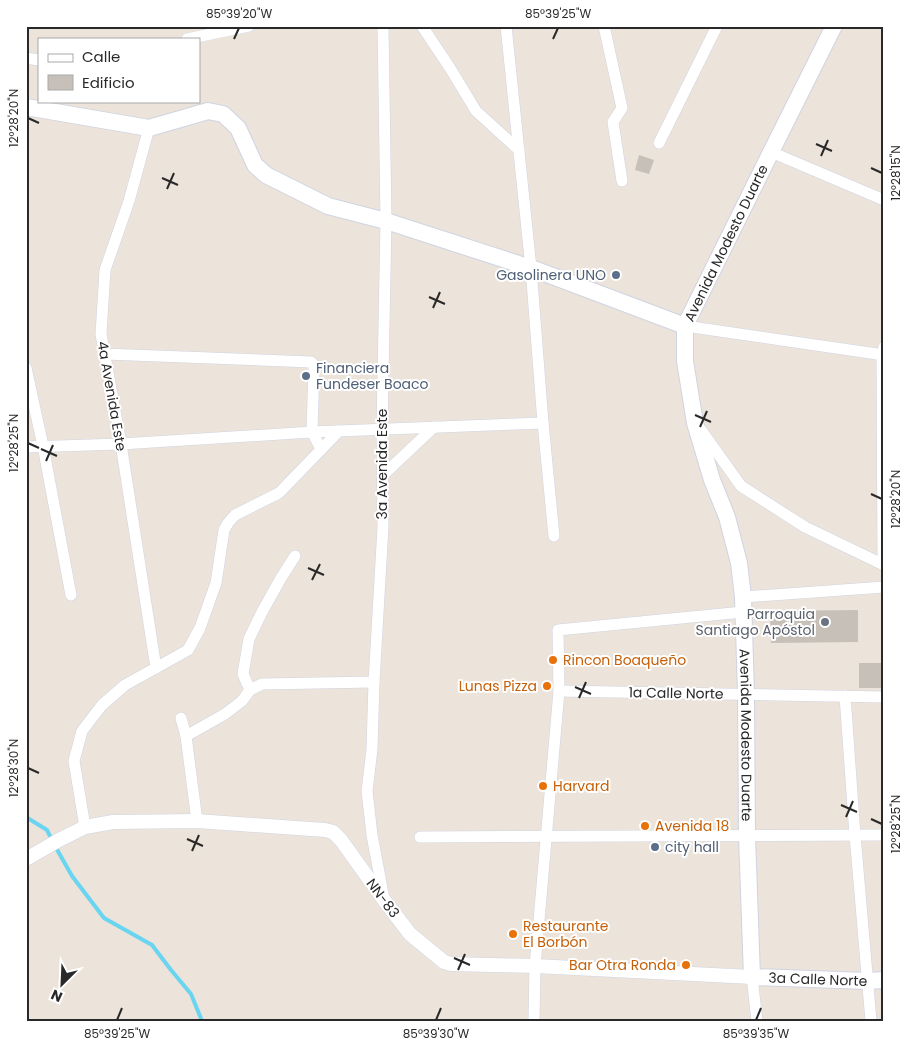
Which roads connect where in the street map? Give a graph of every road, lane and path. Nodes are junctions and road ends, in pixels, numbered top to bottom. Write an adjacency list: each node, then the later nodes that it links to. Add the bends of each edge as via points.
1 (249, 26): 8 (street)
2 (383, 26): 17 (street, 3a Avenida Este)
3 (422, 26): 13 (street, via 476,111)
4 (506, 26): 13 (street)
5 (604, 26): 15 (street, via 622,108 613,122)
6 (717, 26): 12 (street)
7 (834, 26): 14 (main road, Avenida Modesto Duarte)
8 (226, 28): 9 (street)
9 (191, 38)
10 (26, 107): 11 (main road)
11 (149, 128): 17 (main road, via 208,111 224,114 238,128 255,165 266,175 328,206); 21 (street, 4a Avenida Este, via 129,201 105,270 101,334)
12 (659, 143)
13 (519, 150): 18 (street)
14 (771, 152): 16 (street); 19 (main road, Avenida Modesto Duarte)
15 (622, 181)
16 (884, 200)
17 (386, 221): 18 (main road); 26 (street, 3a Avenida Este)
18 (531, 268): 19 (main road); 23 (street)
19 (685, 326): 20 (street); 24 (main road, Avenida Modesto Duarte, via 685,361)
20 (883, 352): 36 (street)
21 (105, 354): 28 (street, via 311,362 314,365); 29 (street, 4a Avenida Este)
22 (26, 368): 31 (street)
23 (543, 423): 25 (street); 34 (street)
24 (695, 423): 36 (street, via 741,486 805,527); 39 (main road, Avenida Modesto Duarte, via 727,517 739,563)
25 (434, 427): 26 (street); 33 (street)
26 (382, 429): 27 (street); 33 (street, 3a Avenida Este)
27 (339, 431): 28 (street); 32 (street)
28 (312, 432): 29 (street); 32 (street)
29 (121, 444): 31 (street); 40 (street, 4a Avenida Este)
30 (26, 446): 31 (street)
31 (43, 446): 38 (street)
32 (321, 449): 40 (street, via 279,492 235,515 228,523 224,530 216,583 200,628 188,650)
33 (382, 476): 41 (street, 3a Avenida Este, via 383,527)
34 (554, 536)
35 (295, 556): 42 (street, via 249,639 243,674)
36 (884, 564)
37 (884, 587): 39 (street)
38 (71, 595)
39 (743, 604): 43 (street, via 558,630); 44 (main road, Avenida Modesto Duarte)
40 (156, 668): 50 (street, via 125,685 102,705 82,731 74,761)
41 (374, 682): 42 (street, via 262,684); 57 (street, 3a Avenida Este, via 367,791)
42 (250, 690): 48 (street, via 230,710)
43 (559, 691): 44 (street, 1a Calle Norte); 53 (street)
44 (746, 694): 45 (street, 1a Calle Norte); 54 (main road, Avenida Modesto Duarte)
45 (845, 696): 46 (street, 1a Calle Norte); 51 (street)
46 (884, 697)
47 (181, 718): 48 (street)
48 (186, 736): 49 (street)
49 (197, 821): 50 (street, NN-83 / NN-83, via 113,822); 57 (street, NN-83 / NN-83, via 333,832)
50 (85, 827): 56 (street, NN-83 / NN-83)
51 (854, 835): 52 (street); 54 (street); 60 (street)
52 (884, 835)
53 (546, 836): 54 (street); 55 (street); 58 (street)
54 (747, 836): 59 (main road, Avenida Modesto Duarte)
55 (420, 837)
56 (33, 852)
57 (384, 900): 58 (street, NN-83 / NN-83, via 410,934 444,962)
58 (535, 966): 59 (street, NN-83 / NN-83); 61 (street)
59 (752, 977): 60 (main road, 3a Calle Norte); 62 (street)
60 (876, 980): 63 (street)
61 (534, 1021)
62 (757, 1021)
63 (871, 1021)

